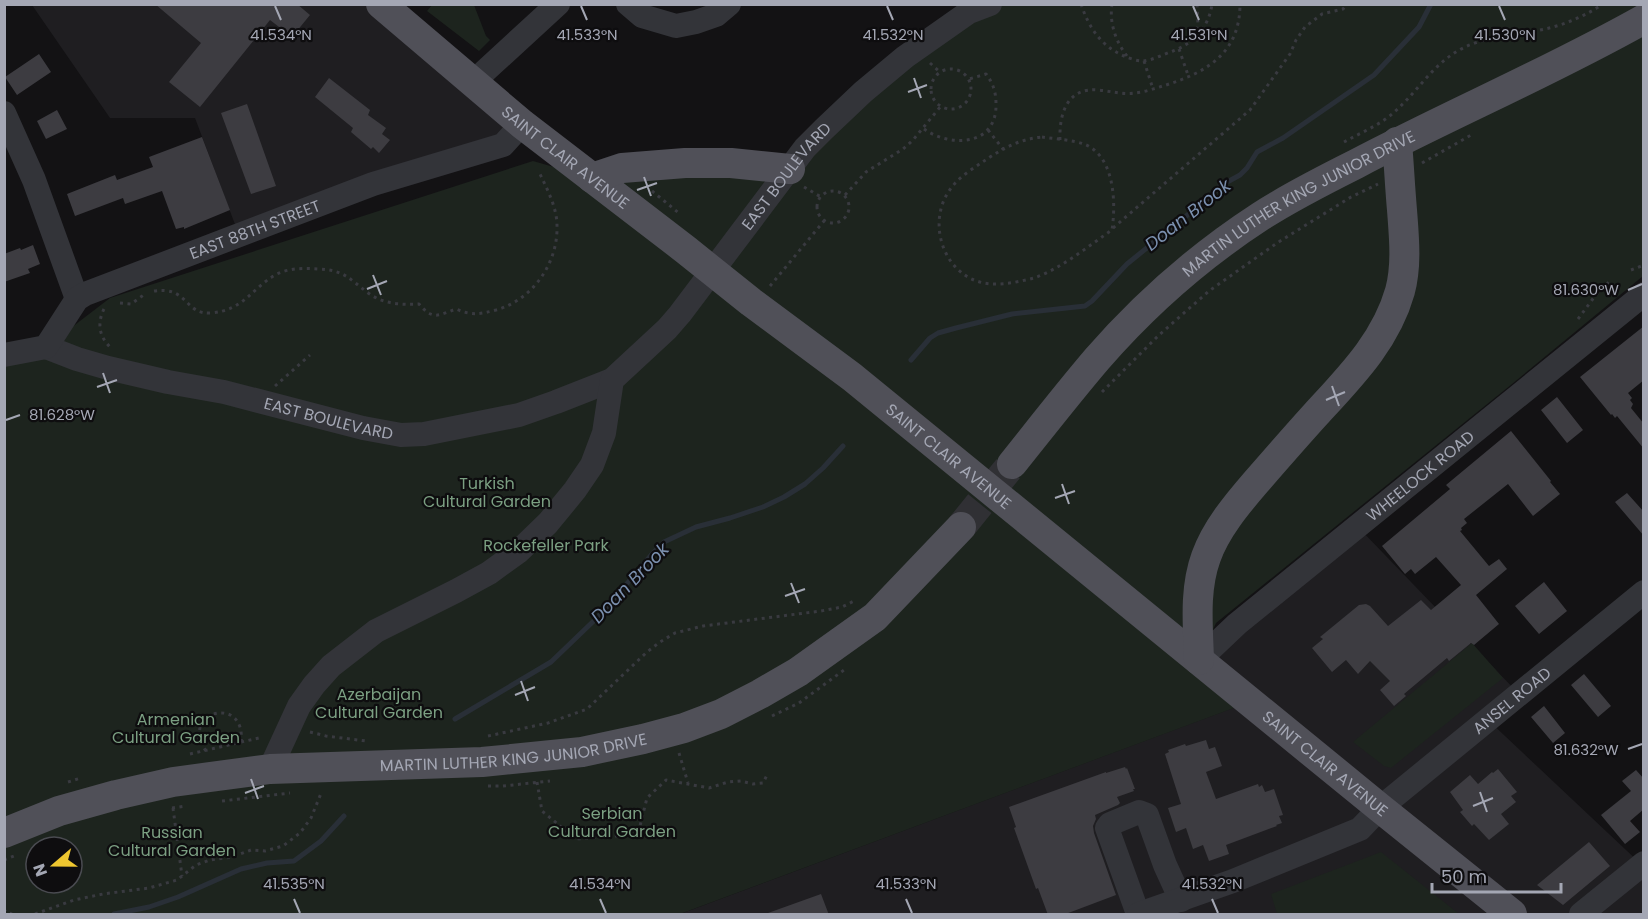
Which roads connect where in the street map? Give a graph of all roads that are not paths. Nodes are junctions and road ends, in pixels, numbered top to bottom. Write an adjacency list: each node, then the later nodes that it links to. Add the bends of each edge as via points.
1 (558, 4): 7 (street)
2 (628, 4): 3 (street, via 642,16 675,26 716,15)
3 (729, 4)
4 (975, 7): 11 (street, EAST BOULEVARD, via 863,92 812,142)
5 (395, 9): 7 (main road, SAINT CLAIR AVENUE)
6 (1644, 19): 10 (main road, MARTIN LUTHER KING JUNIOR DRIVE, via 1541,74)
7 (474, 84): 9 (main road, SAINT CLAIR AVENUE)
8 (4, 113): 15 (street, via 34,180)
9 (522, 124): 12 (main road, SAINT CLAIR AVENUE); 15 (street, EAST 88TH STREET, via 503,145 373,184)
10 (1397, 142): 19 (main road, MARTIN LUTHER KING JUNIOR DRIVE, via 1270,211 1169,287 1097,358); 22 (main road, via 1404,255 1395,306 1357,370 1264,472 1219,531 1206,556 1199,585)
11 (795, 177): 12 (main road, via 731,163 685,163 622,168); 13 (street, EAST BOULEVARD)
12 (592, 178): 13 (main road, SAINT CLAIR AVENUE)
13 (712, 272): 18 (street, EAST BOULEVARD, via 667,329); 22 (main road, SAINT CLAIR AVENUE, via 852,377)
14 (1644, 294): 22 (street, WHEELOCK ROAD, via 1237,624)
15 (77, 299): 16 (street)
16 (46, 347): 17 (street); 18 (street, EAST BOULEVARD, via 108,368 402,435 519,415)
17 (4, 355)
18 (612, 380): 23 (street, via 604,433 592,465 548,523 489,573 376,631 331,666 299,706)
19 (1012, 464)
20 (961, 527): 23 (main road, MARTIN LUTHER KING JUNIOR DRIVE, via 875,617 798,672 721,714 684,728 582,752 494,761)
21 (1644, 592): 24 (street, ANSEL ROAD)
22 (1199, 660): 24 (main road, SAINT CLAIR AVENUE)
23 (270, 769): 25 (main road, MARTIN LUTHER KING JUNIOR DRIVE, via 173,782 116,795 59,811)
24 (1380, 808): 27 (street, ANSEL ROAD, via 1360,829); 28 (main road, SAINT CLAIR AVENUE)
25 (4, 833)
26 (1644, 863): 30 (street)
27 (1181, 900): 29 (street, ANSEL ROAD); 29 (street, via 1147,815 1139,812 1107,828)
28 (1496, 910)
29 (1138, 915)
30 (1581, 915)

